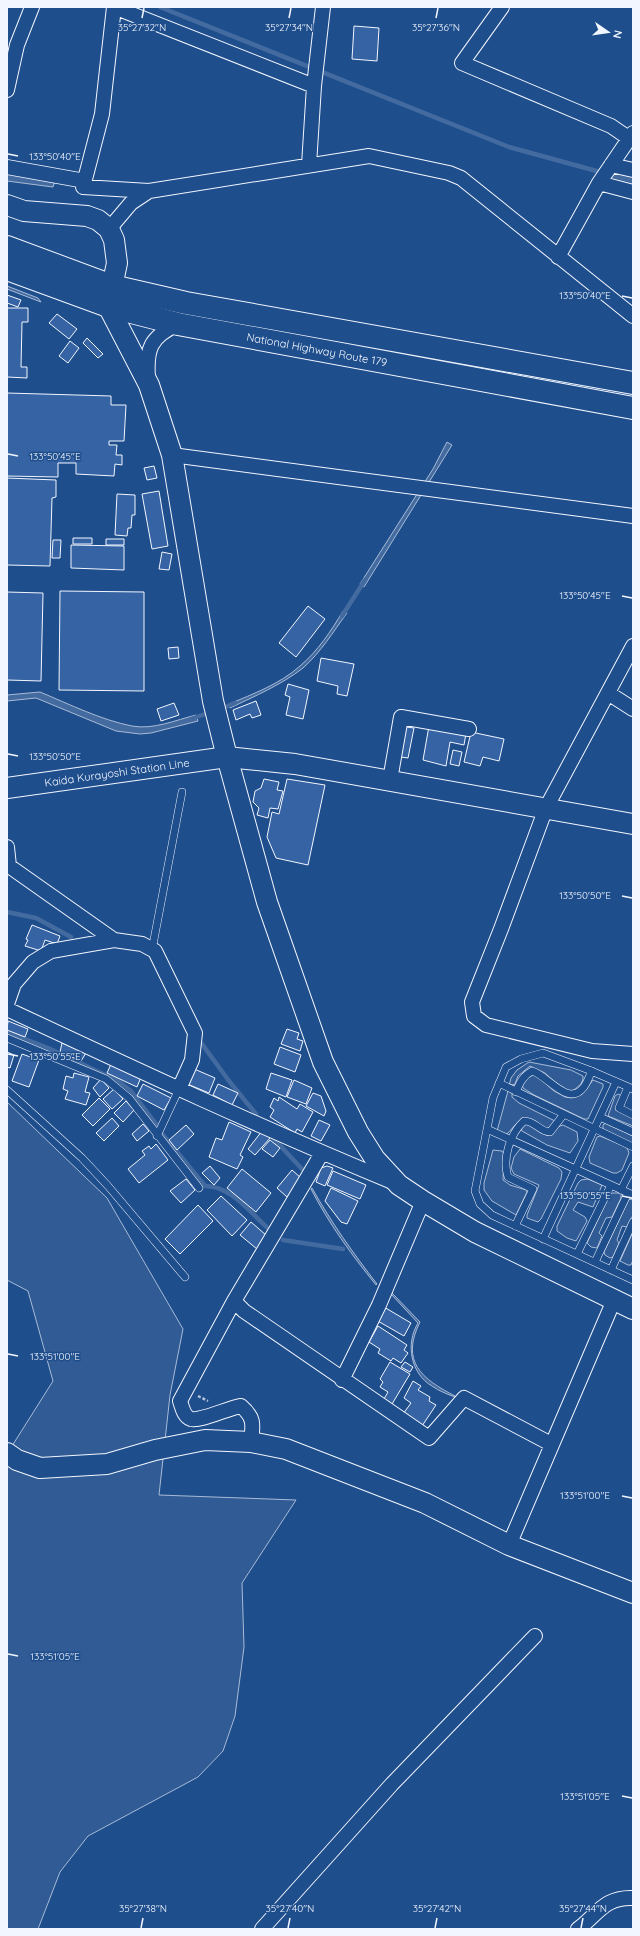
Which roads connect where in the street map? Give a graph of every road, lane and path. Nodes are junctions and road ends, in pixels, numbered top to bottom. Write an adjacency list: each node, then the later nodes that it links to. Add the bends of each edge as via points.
1 (32, 7): 5 (street)
2 (114, 7): 6 (street); 13 (street, via 102,114)
3 (323, 7): 6 (street)
4 (502, 7): 8 (street, via 462,64)
5 (12, 44): 7 (street)
6 (314, 86): 9 (street)
7 (7, 90)
8 (632, 137): 10 (street)
9 (309, 165): 15 (street); 20 (street, via 369,156 449,173 461,178)
10 (611, 165): 12 (street); 14 (street)
11 (7, 167): 13 (street)
12 (633, 170)
13 (85, 181): 15 (street, via 83,187)
14 (598, 183): 16 (street); 20 (street)
15 (149, 191): 18 (street, via 131,203)
16 (633, 192)
17 (7, 205): 18 (street, via 24,211 87,216 98,220)
18 (109, 229): 22 (street, via 114,240 117,263)
19 (7, 247): 22 (highway, National Highway Route 179)
20 (558, 257): 23 (street)
21 (7, 269): 22 (highway, National Highway Route 179)
22 (110, 296): 24 (highway, National Highway Route 179); 25 (highway, National Highway Route 179, via 186,303); 26 (street)
23 (633, 316)
24 (178, 324): 26 (street, via 158,336 150,346 147,358); 27 (highway, National Highway Route 179)
25 (633, 383)
26 (148, 385): 28 (street)
27 (633, 408)
28 (172, 455): 29 (street); 34 (street, via 213,701)
29 (633, 516)
30 (633, 646): 31 (street)
31 (608, 693): 32 (street); 38 (street)
32 (633, 709)
33 (469, 729): 35 (street, via 401,717)
34 (227, 757): 35 (street, Kaida Kurayoshi Station Line, via 295,764); 36 (street, Kaida Kurayoshi Station Line); 66 (street, via 267,902 323,1062 358,1132 375,1158)
35 (390, 780): 38 (street, Kaida Kurayoshi Station Line)
36 (7, 788)
37 (182, 792): 42 (lane)
38 (546, 808): 39 (street, Kaida Kurayoshi Station Line); 46 (street, via 472,1002 474,1016 486,1025 592,1051)
39 (633, 824)
40 (7, 847): 41 (street, via 9,866)
41 (114, 940): 42 (street, via 142,944); 43 (street, via 51,951 33,962 14,984)
42 (152, 950): 51 (street, via 164,968 195,1033 192,1060)
43 (7, 1004)
44 (7, 1009): 51 (street)
45 (7, 1038): 60 (lane, via 106,1079 129,1098)
46 (633, 1054)
47 (592, 1071): 48 (lane); 49 (lane, via 543,1053 506,1066); 53 (lane, via 583,1089 575,1094 562,1092 539,1073 532,1071 526,1074)
48 (616, 1082): 50 (lane); 56 (lane)
49 (499, 1084): 53 (lane); 57 (lane, via 493,1098)
50 (631, 1088): 55 (lane, via 619,1108)
51 (179, 1089): 60 (lane); 63 (street)
52 (7, 1090): 78 (lane, via 87,1163)
53 (516, 1092): 54 (lane)
54 (564, 1114): 58 (lane); 61 (lane, via 550,1132 524,1121)
55 (633, 1115)
56 (600, 1117): 58 (lane); 59 (lane)
57 (487, 1129): 61 (lane); 72 (lane, via 474,1191 480,1204 492,1215)
58 (594, 1129): 62 (lane); 65 (lane)
59 (633, 1131)
60 (157, 1136): 68 (lane)
61 (511, 1139): 65 (lane); 72 (lane, via 506,1169 508,1177 532,1189)
62 (633, 1147)
63 (322, 1153): 66 (street); 81 (street)
64 (633, 1166): 69 (lane)
65 (576, 1169): 67 (lane); 73 (lane)
66 (399, 1185): 70 (street)
67 (611, 1185): 69 (lane); 74 (lane)
68 (199, 1188)
69 (628, 1192): 75 (lane)
70 (423, 1201): 80 (street, via 474,1232); 83 (street, via 379,1305)
71 (633, 1222): 76 (lane)
72 (515, 1226): 73 (lane)
73 (543, 1239): 74 (lane)
74 (577, 1254): 75 (lane)
75 (595, 1262): 76 (lane)
76 (611, 1270): 79 (lane)
77 (633, 1271): 79 (lane)
78 (185, 1278)
79 (631, 1279)
80 (614, 1300): 82 (street); 87 (street)
81 (234, 1301): 83 (street, via 244,1311); 84 (street)
82 (633, 1309)
83 (342, 1380): 87 (street, via 429,1438 464,1398)
84 (184, 1391): 85 (path); 86 (street, via 180,1401 182,1409 191,1419 241,1406 252,1420)
85 (209, 1401)
86 (251, 1442): 88 (street, via 205,1440 155,1450 107,1464 67,1468 40,1468 17,1460); 89 (street, via 286,1449 425,1503)
87 (551, 1444): 89 (street)
88 (7, 1453)
89 (509, 1545): 90 (street)
90 (633, 1593)
91 (535, 1636): 93 (street, via 392,1784)
92 (633, 1898): 94 (street, via 608,1902)
93 (262, 1929)
94 (578, 1929)

